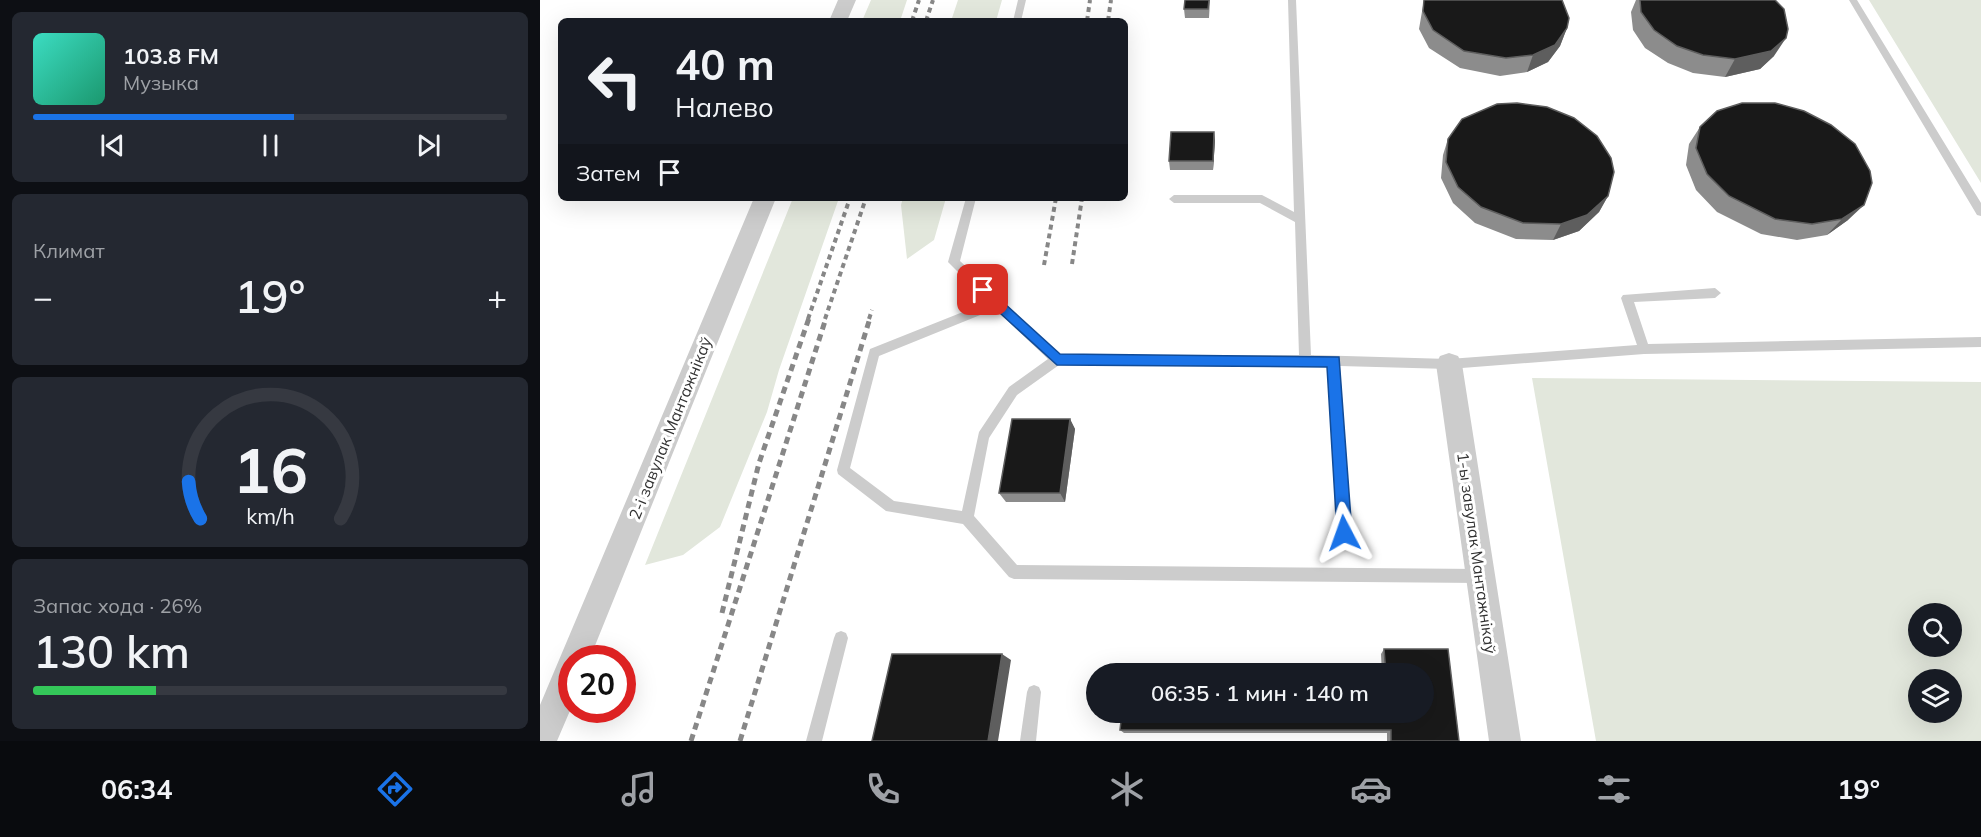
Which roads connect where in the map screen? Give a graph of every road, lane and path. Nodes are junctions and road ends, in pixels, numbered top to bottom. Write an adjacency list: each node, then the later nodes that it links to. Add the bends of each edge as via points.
1 (847, 0): 5 (street)
2 (1022, 0): 6 (lane)
3 (1292, 0): 11 (lane)
4 (1853, 0): 10 (lane)
5 (839, 18)
6 (1018, 18)
7 (1174, 199): 11 (lane, via 1262,199)
8 (764, 201): 24 (street, 2-і завулак Мантажнікаў)
9 (969, 201): 13 (lane, via 954,262)
10 (1981, 212)
11 (1300, 220): 17 (lane)
12 (1715, 293): 15 (lane, via 1627,298)
13 (997, 303): 16 (lane); 20 (lane, via 874,353 843,470 891,507)
14 (1981, 342): 15 (lane)
15 (1644, 349): 19 (lane)
16 (1057, 360): 17 (lane); 20 (lane, via 1013,391 983,436)
17 (1305, 360): 18 (lane)
18 (1334, 361): 19 (lane); 21 (lane)
19 (1449, 364): 22 (street, 1-ы завулак Мантажнікаў)
20 (967, 518): 22 (lane, via 1014,572)
21 (1344, 533)
22 (1480, 576): 30 (street, 1-ы завулак Мантажнікаў)
23 (841, 638): 28 (lane)
24 (580, 645)
25 (1034, 692): 29 (lane)
26 (558, 700): 27 (street)
27 (541, 741)
28 (814, 741)
29 (1028, 741)
30 (1505, 741)

